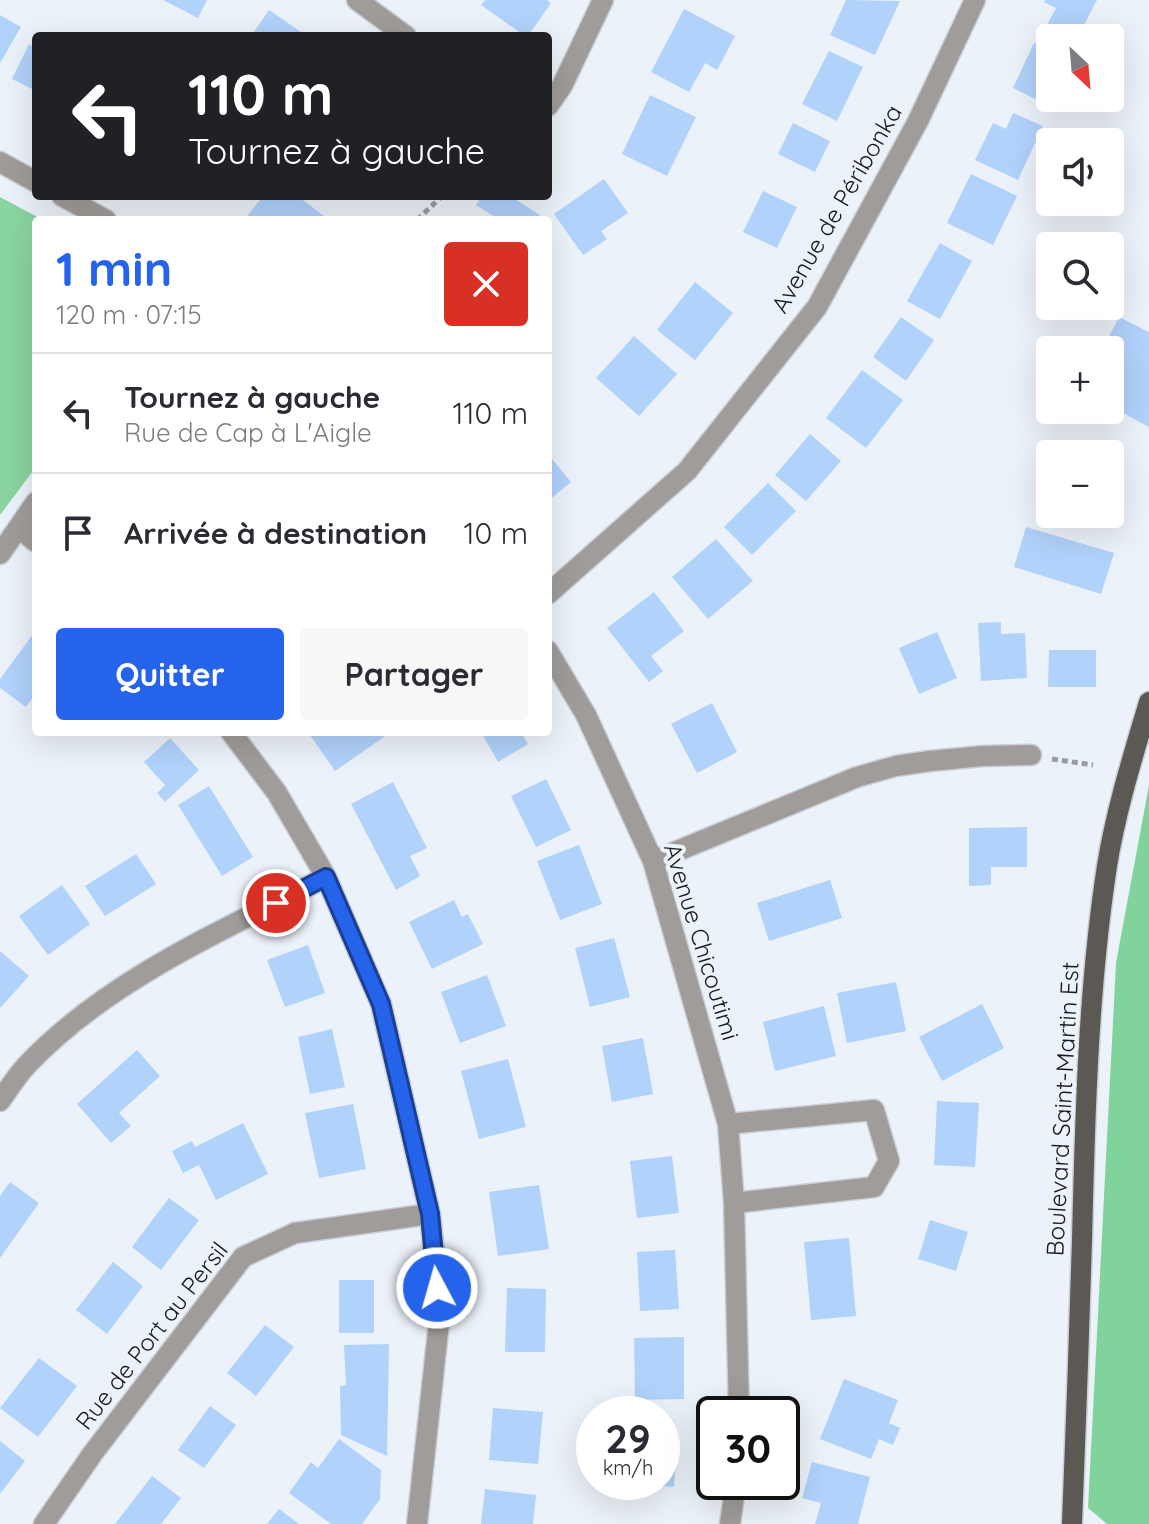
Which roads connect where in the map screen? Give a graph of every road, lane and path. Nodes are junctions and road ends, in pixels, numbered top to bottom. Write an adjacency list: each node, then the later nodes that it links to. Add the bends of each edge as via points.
1 (357, 0): 4 (street)
2 (603, 0): 5 (street)
3 (975, 0): 16 (street, Avenue de Péribonka, via 918,121 817,307 687,471)
4 (401, 32)
5 (552, 100)
6 (0, 162): 7 (street)
7 (32, 180)
8 (69, 200): 10 (street)
9 (438, 200): 11 (path)
10 (99, 216)
11 (421, 216)
12 (32, 508): 13 (street)
13 (19, 528): 14 (street); 15 (street)
14 (32, 539)
15 (0, 554)
16 (552, 590)
17 (552, 658): 22 (street, Avenue Chicoutimi, via 586,715)
18 (1149, 702): 33 (main road, Boulevard Saint-Martin Est, via 1107,865 1091,1011)
19 (234, 736): 23 (street, via 277,793)
20 (1031, 755): 21 (path); 22 (street, via 896,766)
21 (1093, 765)
22 (653, 861): 25 (street, Avenue Chicoutimi)
23 (326, 877): 24 (street, via 153,967 84,1013 25,1067); 27 (street, via 381,1004)
24 (0, 1101)
25 (728, 1124): 26 (street, Avenue Chicoutimi); 26 (street, via 874,1110 889,1161 874,1187)
26 (734, 1203): 28 (street, Avenue Chicoutimi)
27 (430, 1214): 30 (street, Rue de Port au Persil, via 295,1233 243,1257); 31 (street, via 440,1313)
28 (739, 1396)
29 (733, 1500): 32 (street)
30 (44, 1524)
31 (417, 1524)
32 (730, 1524)
33 (1072, 1524)

